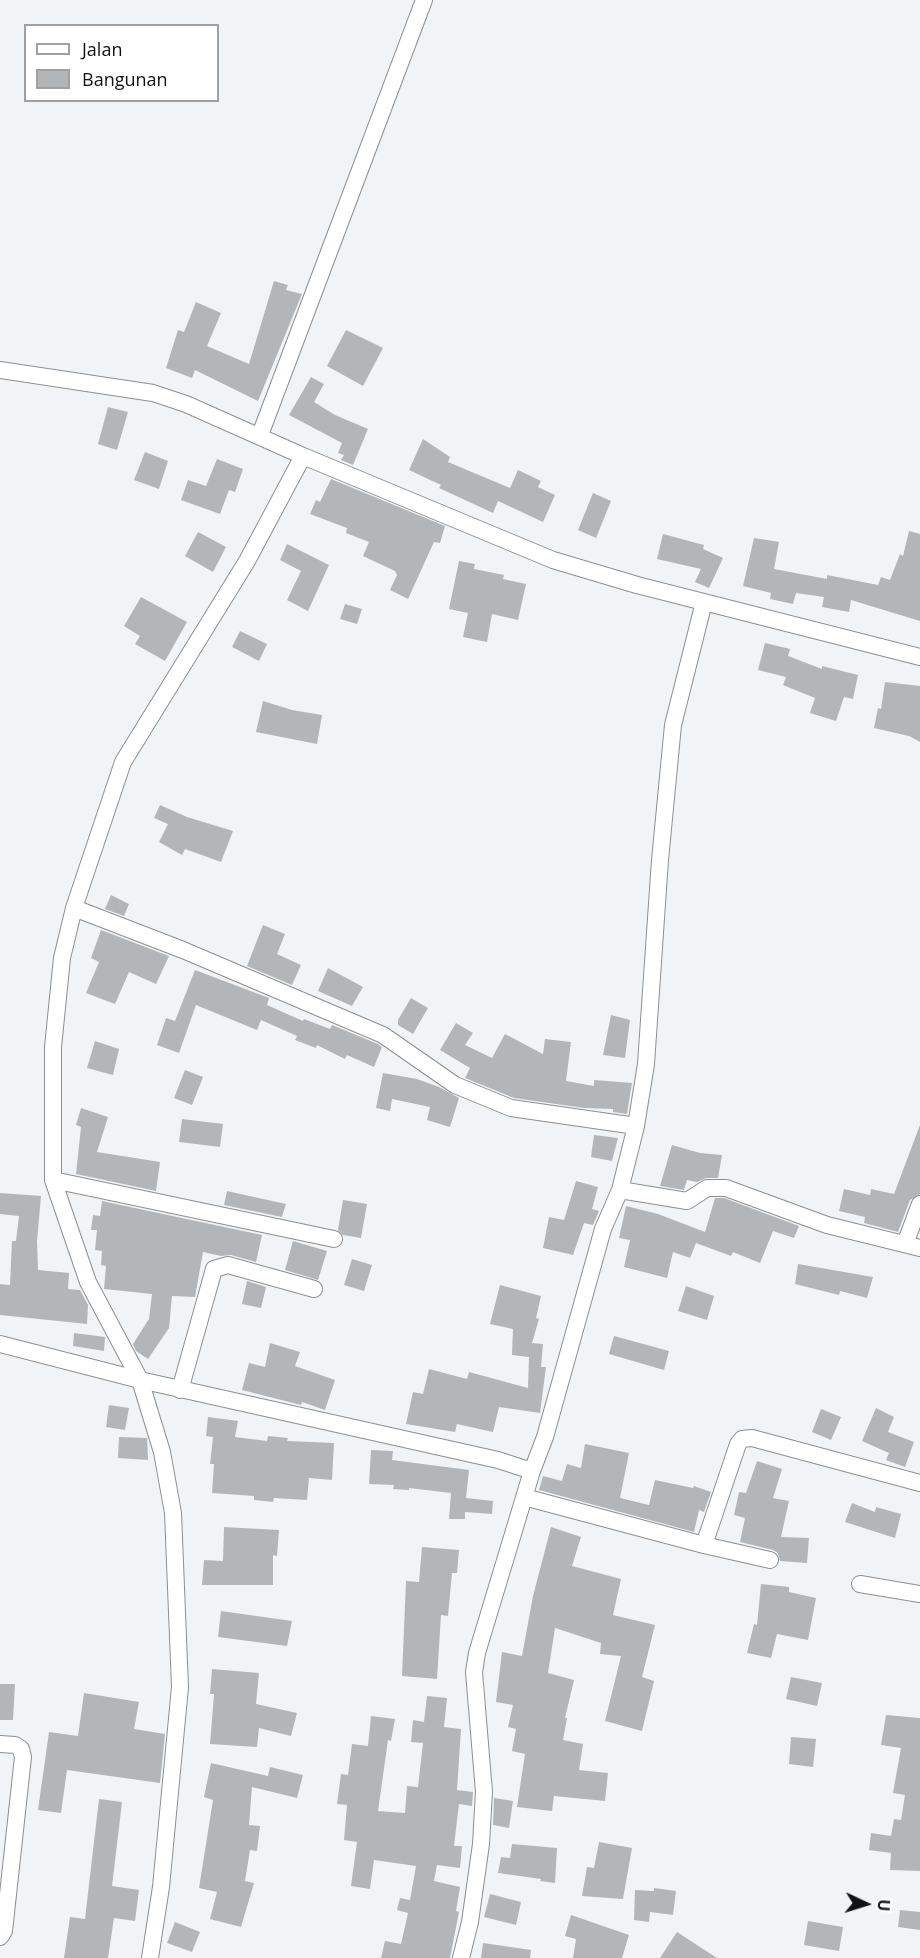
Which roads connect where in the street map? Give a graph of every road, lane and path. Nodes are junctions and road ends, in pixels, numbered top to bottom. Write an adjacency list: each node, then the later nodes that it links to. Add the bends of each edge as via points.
1 (424, 0): 3 (street)
2 (0, 370): 3 (street, via 153,393)
3 (260, 435): 4 (street)
4 (303, 456): 5 (street, via 553,560); 7 (street, via 248,561 123,762)
5 (704, 603): 6 (street); 8 (street, via 673,725 646,1064)
6 (920, 657)
7 (74, 908): 8 (street, via 383,1035 454,1085 511,1108); 9 (street, via 62,958 53,1047)
8 (636, 1126): 10 (street)
9 (53, 1179): 12 (street); 16 (street, via 88,1282)
10 (620, 1190): 13 (street, via 687,1201 707,1188 726,1188 827,1225); 18 (street, via 603,1229 549,1426)
11 (920, 1204): 13 (street)
12 (334, 1239)
13 (912, 1246)
14 (314, 1289): 17 (street, via 228,1265 214,1269)
15 (0, 1344): 16 (street)
16 (140, 1380): 17 (street); 27 (street, via 162,1452 173,1513 180,1687 161,1887)
17 (180, 1390): 18 (street, via 498,1460)
18 (532, 1471): 20 (street)
19 (920, 1483): 21 (street, via 752,1438 742,1439)
20 (524, 1497): 21 (street); 28 (street, via 474,1672 483,1803 473,1900)
21 (704, 1545): 22 (street)
22 (770, 1560)
23 (860, 1584): 24 (street)
24 (920, 1594)
25 (0, 1744): 26 (street, via 15,1745 23,1757 4,1931)
26 (0, 1937)
27 (150, 1958)
28 (461, 1958)

